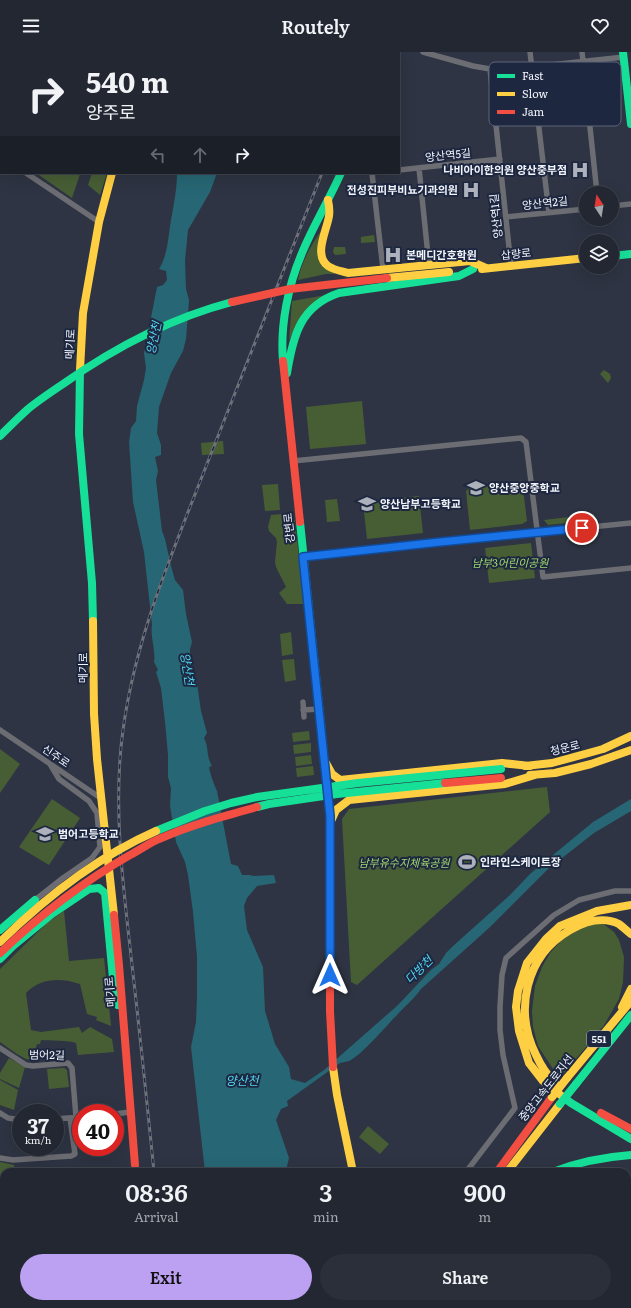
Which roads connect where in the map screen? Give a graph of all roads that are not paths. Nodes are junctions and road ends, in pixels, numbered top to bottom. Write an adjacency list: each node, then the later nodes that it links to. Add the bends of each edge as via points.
1 (423, 52): 4 (street)
2 (530, 52): 6 (street)
3 (582, 52): 7 (street)
4 (440, 54): 8 (street)
5 (624, 55): 7 (street); 9 (main road)
6 (531, 62)
7 (583, 62)
8 (489, 69)
9 (631, 124)
10 (496, 126): 13 (street, 양산역1길)
11 (539, 126): 25 (street)
12 (590, 126): 20 (street)
13 (500, 159): 14 (street, 양산역5길); 26 (street, 양산역1길)
14 (419, 168): 15 (street, 양산역5길); 31 (street)
15 (400, 170)
16 (27, 174): 27 (street)
17 (112, 174): 27 (main road, 메기로)
18 (341, 174): 21 (main road, 강변로)
19 (372, 174): 34 (street)
20 (596, 186)
21 (328, 200): 34 (main road, via 330,215 320,248 321,257 327,265 334,271 348,273); 36 (main road, 강변로, via 302,252 286,308 282,332)
22 (631, 204): 23 (street)
23 (619, 205)
24 (579, 210): 25 (street, 양산역2길)
25 (549, 213): 26 (street, 양산역2길)
26 (506, 217): 32 (street, 양산역1길)
27 (99, 222): 54 (main road, 메기로, via 83,313 79,403 82,475 92,583 94,714)
28 (631, 254): 29 (main road)
29 (619, 255)
30 (579, 259): 32 (main road, 삽량로)
31 (429, 265): 33 (main road, via 470,261); 34 (main road)
32 (511, 266): 33 (main road, 삽량로)
33 (486, 268): 35 (main road, 삽량로)
34 (383, 269)
35 (473, 270): 36 (main road, via 459,276 339,293 322,300 300,322 291,347); 37 (main road, 삽량로, bridge, via 289,289 201,311 121,345 72,376 29,408)
36 (285, 381): 38 (main road, 강변로)
37 (0, 436)
38 (293, 461): 40 (street, via 521,438 526,442); 41 (main road, 강변로)
39 (631, 523): 40 (street)
40 (537, 532): 41 (street); 42 (street, via 542,577)
41 (303, 557): 44 (main road, 강변로)
42 (631, 568)
43 (303, 702): 45 (street)
44 (319, 708): 45 (street); 50 (main road, 강변로)
45 (304, 710): 46 (street)
46 (304, 717)
47 (0, 730): 51 (street, 신주로)
48 (631, 736): 52 (main road, 청운로, via 603,749 552,763)
49 (631, 750): 53 (main road, 청운로, via 591,764)
50 (324, 761): 52 (main road, via 332,774 340,780 502,763); 55 (main road, 강변로)
51 (50, 764): 54 (street, 신주로); 57 (street, via 59,779 89,801 97,813 100,847 92,858)
52 (530, 766): 61 (main road, 청운로, bridge, via 336,785 266,795 205,811 155,831 100,860 57,890)
53 (535, 775): 55 (main road, via 505,784 349,800 336,810); 62 (main road, 청운로, bridge, via 338,794 269,804 210,820 159,839 105,869 65,896)
54 (102, 799): 68 (main road, 메기로)
55 (330, 824): 81 (main road, 강변로, via 331,1031 335,1080)
56 (631, 891): 82 (street, via 615,891 579,900 554,915 506,958 502,975 500,1030 515,1108)
57 (35, 900): 59 (main road)
58 (631, 905): 76 (main road, via 597,911 560,926 527,963 518,990 516,1007 519,1031 529,1063 543,1081 571,1103)
59 (0, 930)
60 (631, 934): 75 (main road, via 608,921 590,921 551,942 534,966 528,980 525,1018 529,1044 548,1077 575,1100)
61 (0, 942)
62 (0, 954)
63 (0, 959): 68 (main road, via 52,914 89,889 99,888 105,893 114,989)
64 (631, 989): 67 (main road)
65 (631, 1001): 67 (main road, 중앙고속도로지선 / 551)
66 (631, 1015): 84 (main road, 중앙고속도로지선 / 551, bridge)
67 (614, 1022): 83 (main road, 중앙고속도로지선 / 551, bridge, via 552,1097)
68 (125, 1037): 71 (main road, 메기로)
69 (0, 1048): 70 (street, 범어2길, via 26,1065 68,1063 72,1068)
70 (75, 1104)
71 (130, 1112): 73 (street); 80 (main road, 메기로)
72 (0, 1113): 74 (street)
73 (124, 1113)
74 (12, 1119)
75 (631, 1129)
76 (631, 1139)
77 (631, 1155): 85 (main road, via 603,1157)
78 (72, 1156): 79 (street, via 13,1160)
79 (0, 1158)
80 (135, 1165)
81 (352, 1168)
82 (469, 1168)
83 (500, 1168)
84 (510, 1168)
85 (561, 1168)

